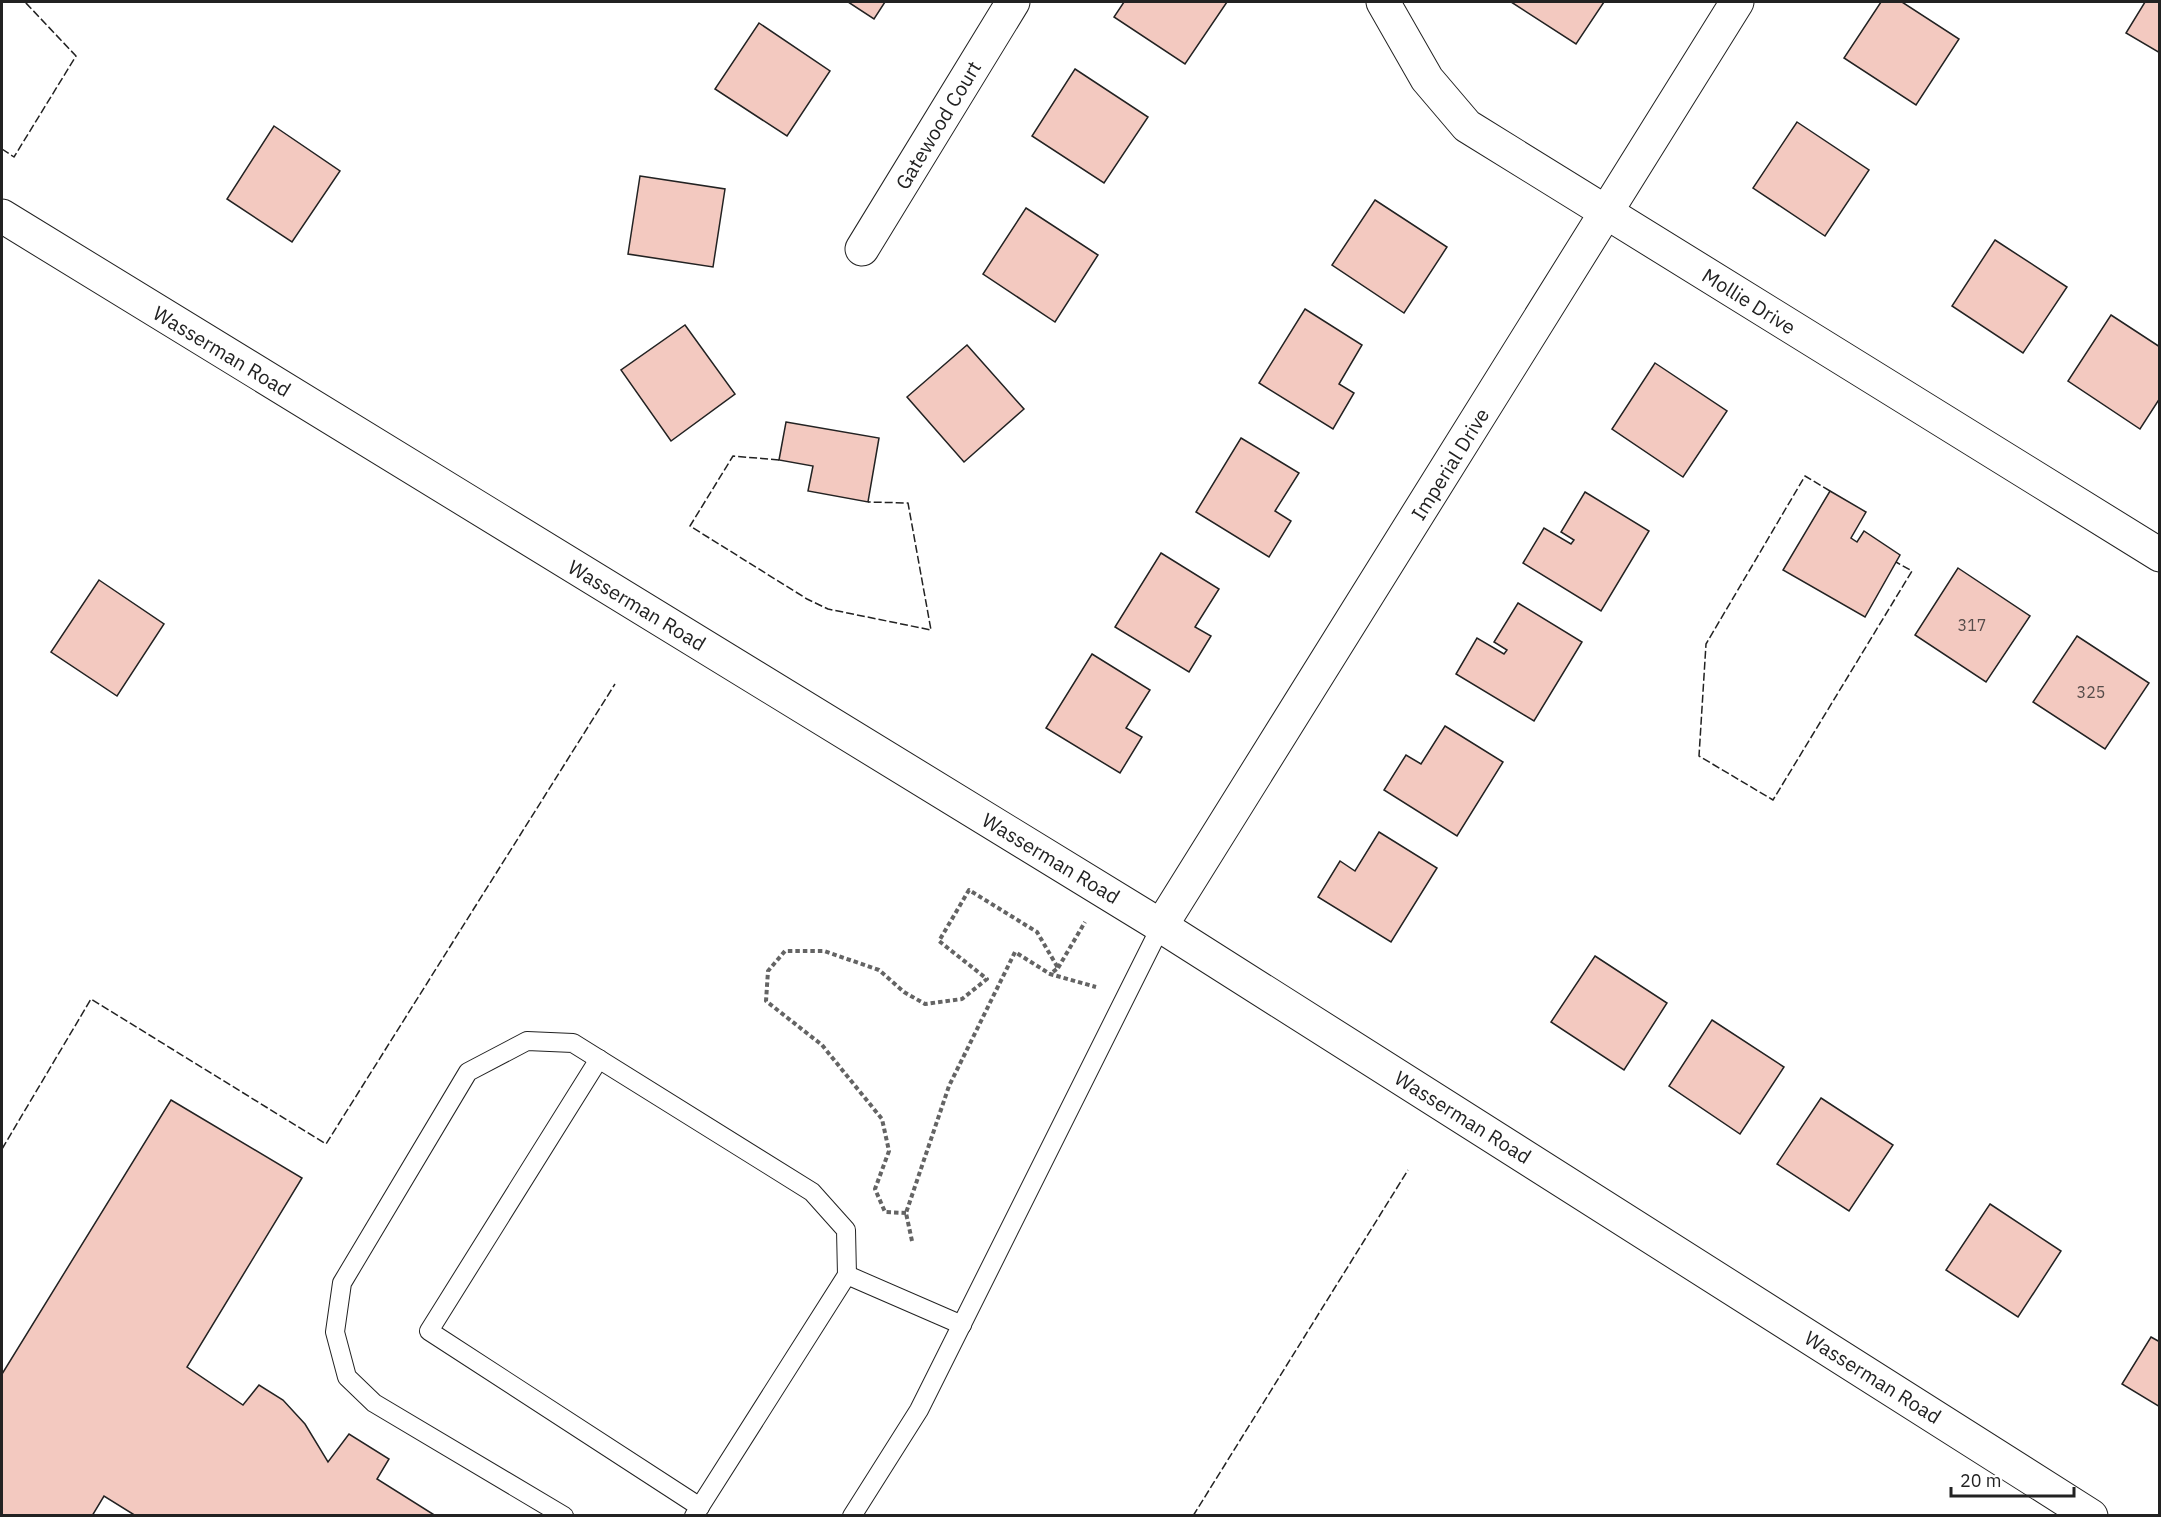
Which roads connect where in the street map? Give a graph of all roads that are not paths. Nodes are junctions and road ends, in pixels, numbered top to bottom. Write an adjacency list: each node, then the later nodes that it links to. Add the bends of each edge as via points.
1 (1013, 2): 6 (street, Gatewood Court)
2 (1383, 2): 4 (street, Mollie Drive, via 1427,79 1467,126)
3 (1737, 2): 4 (street, Imperial Drive)
4 (1607, 213): 7 (street, Mollie Drive); 8 (street, Imperial Drive)
5 (2, 216): 8 (street, Wasserman Road)
6 (862, 249)
7 (2160, 555)
8 (1161, 926): 11 (lane); 15 (street, Wasserman Road)
9 (599, 1059): 10 (lane, via 812,1192 846,1230); 12 (lane, via 429,1331); 13 (lane, via 573,1043 527,1041 468,1072 342,1283 335,1332 348,1377 374,1403)
10 (847, 1275): 11 (lane); 12 (lane)
11 (962, 1325): 14 (lane, via 919,1410)
12 (697, 1511)
13 (564, 1515)
14 (852, 1515)
15 (2091, 1515)

